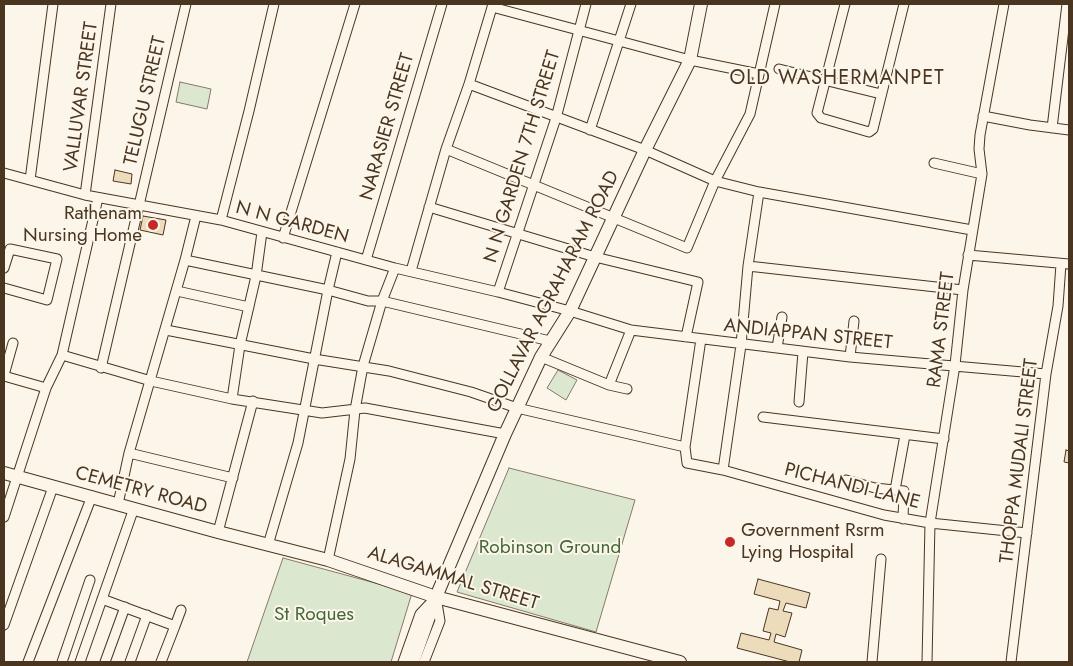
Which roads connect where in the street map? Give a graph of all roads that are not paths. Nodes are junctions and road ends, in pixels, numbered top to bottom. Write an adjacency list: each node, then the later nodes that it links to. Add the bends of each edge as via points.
1 (53, 4): 34 (street)
2 (111, 4): 38 (street, VALLUVAR STREET)
3 (186, 4): 40 (street, TELUGU STREET)
4 (274, 4): 44 (street)
5 (356, 4): 48 (street)
6 (442, 4): 53 (street, NARASIER STREET)
7 (586, 4): 16 (street, N N GARDEN 7TH STREET)
8 (631, 4): 17 (street)
9 (701, 4): 18 (street, GOLLAVAR AGRAHARAM ROAD)
10 (775, 4): 20 (street)
11 (845, 4): 21 (street)
12 (904, 4): 23 (street)
13 (1004, 4): 24 (street, RAMA STREET)
14 (1067, 4): 26 (street)
15 (492, 5): 16 (street); 22 (street)
16 (578, 31): 17 (street); 25 (street, N N GARDEN 7TH STREET)
17 (620, 42): 18 (street); 27 (street)
18 (690, 60): 20 (street); 30 (street, GOLLAVAR AGRAHARAM ROAD)
19 (779, 69): 21 (street)
20 (759, 74): 35 (street, via 750,114)
21 (826, 80): 23 (street); 23 (street, via 818,116 869,132 873,129)
22 (469, 84): 25 (street); 29 (street)
23 (881, 94)
24 (983, 116): 26 (street); 33 (street, RAMA STREET, via 979,149)
25 (556, 118): 27 (street); 36 (street, N N GARDEN 7TH STREET)
26 (1052, 128): 28 (street)
27 (590, 130): 30 (street)
28 (1069, 130)
29 (446, 149): 36 (street); 41 (street)
30 (646, 150): 35 (street); 43 (street, GOLLAVAR AGRAHARAM ROAD)
31 (934, 163): 33 (street)
32 (4, 173): 34 (street, N N GARDEN)
33 (982, 174): 45 (street, RAMA STREET)
34 (30, 180): 38 (street, N N GARDEN)
35 (715, 181): 37 (street); 43 (street, via 687,248)
36 (534, 186): 43 (street); 47 (street, N N GARDEN 7TH STREET)
37 (759, 192): 45 (street); 55 (street)
38 (85, 195): 39 (street, N N GARDEN)
39 (98, 198): 40 (street, N N GARDEN); 82 (street)
40 (139, 205): 42 (street, N N GARDEN); 89 (street, TELUGU STREET)
41 (429, 207): 47 (street); 58 (street)
42 (196, 216): 44 (street, N N GARDEN); 52 (street)
43 (614, 218): 51 (street, GOLLAVAR AGRAHARAM ROAD)
44 (221, 220): 46 (street, N N GARDEN)
45 (972, 230): 50 (street, RAMA STREET)
46 (262, 232): 48 (street, N N GARDEN); 59 (street)
47 (517, 233): 51 (street); 64 (street, N N GARDEN 7TH STREET)
48 (283, 238): 49 (street, N N GARDEN)
49 (337, 252): 53 (street, N N GARDEN); 61 (street)
50 (968, 255): 54 (street); 62 (street, RAMA STREET)
51 (595, 257): 69 (street, GOLLAVAR AGRAHARAM ROAD); 74 (street, via 698,282)
52 (185, 260): 59 (street); 63 (street)
53 (366, 260): 57 (street, N N GARDEN)
54 (1065, 264): 66 (street, THOPPA MUDALI STREET)
55 (748, 266): 62 (street); 79 (street)
56 (4, 268): 60 (street, via 10,249 57,259 47,300)
57 (395, 268): 58 (street, N N GARDEN); 65 (street)
58 (410, 271): 64 (street, N N GARDEN)
59 (256, 276): 61 (street); 68 (street)
60 (4, 288)
61 (328, 290): 65 (street); 86 (street)
62 (963, 290): 88 (street, RAMA STREET)
63 (177, 291): 68 (street); 72 (street)
64 (498, 292): 69 (street, N N GARDEN)
65 (382, 301): 76 (street); 87 (street)
66 (1058, 306): 67 (street); 90 (street, THOPPA MUDALI STREET)
67 (1069, 306)
68 (249, 307): 78 (street)
69 (570, 311): 73 (street, ANDIAPPAN STREET); 76 (street, GOLLAVAR AGRAHARAM ROAD)
70 (782, 317): 80 (street)
71 (854, 321): 85 (street)
72 (166, 330): 78 (street); 92 (street)
73 (631, 330): 74 (street, ANDIAPPAN STREET); 93 (street)
74 (686, 337): 75 (street, ANDIAPPAN STREET)
75 (700, 339): 79 (street, ANDIAPPAN STREET); 106 (street)
76 (550, 341): 84 (street, GOLLAVAR AGRAHARAM ROAD)
77 (13, 343): 83 (street)
78 (240, 345): 86 (street); 96 (street)
79 (741, 345): 80 (street, ANDIAPPAN STREET); 108 (street)
80 (777, 348): 81 (street, ANDIAPPAN STREET)
81 (803, 352): 85 (street, ANDIAPPAN STREET); 98 (street)
82 (62, 355): 89 (street); 94 (street)
83 (6, 356): 91 (street)
84 (541, 357): 93 (street); 99 (street, GOLLAVAR AGRAHARAM ROAD)
85 (850, 357): 88 (street, ANDIAPPAN STREET)
86 (314, 359): 87 (street); 100 (street)
87 (363, 366): 99 (street, via 471,392); 101 (street)
88 (954, 366): 90 (street, ANDIAPPAN STREET); 105 (street, RAMA STREET)
89 (101, 368): 92 (street)
90 (1046, 374): 122 (street, THOPPA MUDALI STREET)
91 (4, 376): 94 (street)
92 (151, 381): 96 (street); 107 (street)
93 (609, 385): 95 (street)
94 (46, 388): 110 (street)
95 (627, 389)
96 (232, 399): 97 (street)
97 (254, 401): 100 (street); 111 (street)
98 (799, 402)
99 (517, 408): 103 (street, GOLLAVAR AGRAHARAM ROAD); 106 (street)
100 (304, 410): 101 (street, via 322,413); 123 (street, via 298,443)
101 (355, 410): 103 (street, via 365,408); 125 (street, via 350,459)
102 (763, 417): 104 (street)
103 (505, 434): 127 (street, GOLLAVAR AGRAHARAM ROAD)
104 (905, 435): 105 (street); 114 (street)
105 (944, 439): 120 (street, RAMA STREET)
106 (685, 446): 108 (street, PICHANDI LANE, via 687,462)
107 (129, 453): 111 (street); 116 (street)
108 (723, 470): 119 (street, PICHANDI LANE, via 849,507)
109 (4, 472): 110 (street, CEMETRY ROAD)
110 (18, 476): 113 (street, CEMETRY ROAD); 118 (street)
111 (233, 478): 121 (street)
112 (846, 480): 114 (street)
113 (53, 487): 115 (street, CEMETRY ROAD); 132 (street)
114 (895, 490): 119 (street, via 904,491)
115 (92, 496): 116 (street, CEMETRY ROAD); 134 (street)
116 (118, 504): 117 (street, CEMETRY ROAD)
117 (134, 508): 121 (street, CEMETRY ROAD); 128 (street)
118 (4, 517)
119 (903, 519): 120 (street, PICHANDI LANE)
120 (930, 523): 122 (street, PICHANDI LANE); 145 (street, RAMA STREET)
121 (218, 532): 123 (street, CEMETRY ROAD)
122 (1027, 533): 146 (street, THOPPA MUDALI STREET)
123 (268, 545): 125 (street, ALAGAMMAL STREET)
124 (881, 559): 144 (street)
125 (328, 560): 127 (street, ALAGAMMAL STREET)
126 (90, 580): 135 (street)
127 (436, 597): 140 (street, via 420,614); 141 (street, GOLLAVAR AGRAHARAM ROAD); 142 (street, via 440,620); 143 (street, ALAGAMMAL STREET)
128 (102, 599): 129 (street); 136 (street)
129 (125, 607): 131 (street); 137 (street)
130 (181, 610): 133 (street)
131 (147, 615): 133 (street); 138 (street)
132 (4, 624)
133 (175, 626): 139 (street)
134 (28, 662)
135 (62, 662)
136 (80, 662)
137 (105, 662)
138 (130, 662)
139 (162, 662)
140 (403, 662)
141 (413, 662)
142 (424, 662)
143 (680, 662)
144 (872, 662)
145 (927, 662)
146 (1011, 662)

